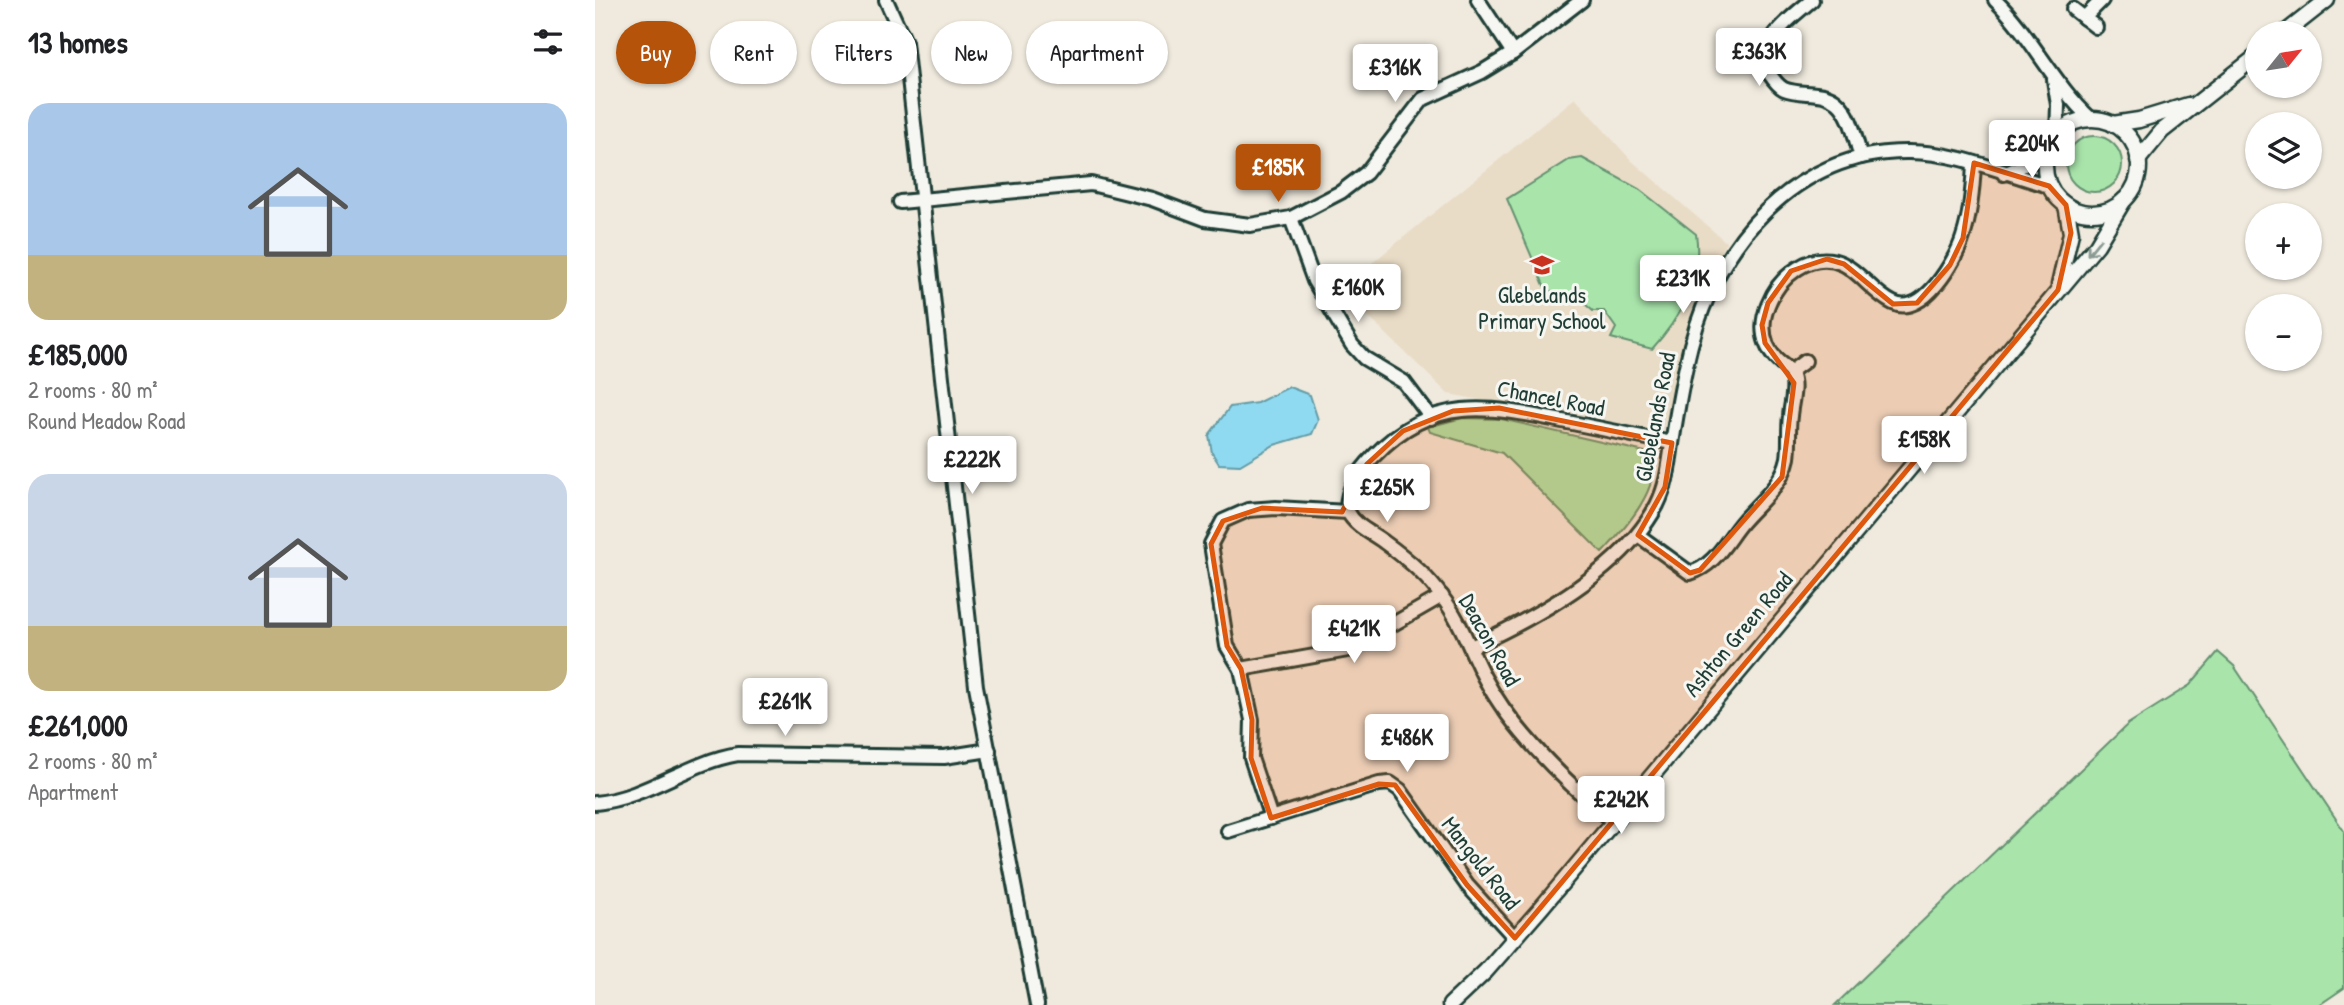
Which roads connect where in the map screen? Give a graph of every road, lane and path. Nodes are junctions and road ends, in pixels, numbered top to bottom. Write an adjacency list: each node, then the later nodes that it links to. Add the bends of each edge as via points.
1 (886, 0): 25 (street, via 905,41)
2 (1478, 0): 12 (street)
3 (1582, 0): 12 (street)
4 (1812, 0): 20 (street, via 1767,45 1766,65 1782,88 1824,95 1837,102 1847,115)
5 (1995, 0): 14 (street)
6 (2102, 0): 9 (street)
7 (2327, 0): 10 (street)
8 (2073, 9): 9 (street)
9 (2084, 18): 11 (street)
10 (2300, 21)
11 (2096, 27)
12 (1513, 53): 29 (street, via 1423,99 1366,173)
13 (2245, 65): 15 (street, Ashton Green Road)
14 (2053, 73): 16 (street, via 2071,101); 18 (street)
15 (2199, 100): 17 (street, Ashton Green Road); 21 (street, Ashton Green Road, via 2162,131)
16 (2091, 119): 17 (street, Ashton Green Road); 18 (street, via 2066,126)
17 (2113, 124): 21 (street, via 2133,142)
18 (2057, 135): 19 (street)
19 (2046, 155): 23 (street); 24 (street)
20 (1860, 157): 22 (street, Glebelands Road, via 1907,152); 36 (street, Glebelands Road, via 1801,181 1756,220 1732,249 1698,322)
21 (2138, 160): 26 (street, Ashton Green Road, via 2137,181)
22 (1974, 163): 23 (street, Glebelands Road); 31 (street, via 1963,239 1931,290)
23 (2004, 174): 24 (street, Glebelands Road)
24 (2049, 186): 28 (street)
25 (924, 200): 27 (street); 29 (street, via 1091,184 1152,199 1205,219 1250,225); 42 (street, via 976,686)
26 (2125, 200): 28 (street, via 2102,212); 30 (street, Ashton Green Road, one-way to 30, via 2097,245)
27 (900, 202)
28 (2066, 205): 30 (street, Ashton Green Road, via 2071,233)
29 (1291, 218): 35 (street, via 1314,281 1352,345 1364,358 1404,382)
30 (2057, 290): 45 (street, Ashton Green Road)
31 (1910, 306): 32 (street); 34 (street, via 1893,304 1844,264 1827,259 1791,271 1769,303 1762,325 1765,343)
32 (1913, 321)
33 (1805, 361): 34 (street)
34 (1790, 372): 38 (street, via 1794,383 1782,477 1711,561 1690,573)
35 (1431, 418): 36 (street, Chancel Road, via 1474,407 1499,408); 37 (street, Chancel Road, via 1403,431 1367,464 1349,493)
36 (1672, 443): 38 (street, Glebelands Road, via 1665,487)
37 (1348, 512): 39 (street, Deacon Road, via 1353,523 1397,552); 41 (street, via 1248,510 1223,521 1214,532 1212,559 1227,646)
38 (1638, 535): 40 (street, Glebelands Road, via 1616,558 1570,591)
39 (1442, 596): 40 (street, Deacon Road); 41 (street, via 1347,650)
40 (1472, 648): 45 (street, Deacon Road, via 1484,678 1539,751)
41 (1241, 669): 44 (street, via 1252,720 1251,758)
42 (989, 750): 43 (street, via 944,757 738,754 634,795); 48 (street)
43 (595, 803)
44 (1271, 818): 46 (street, Mangold Road); 47 (street, Mangold Road, via 1379,784 1392,784 1467,885)
45 (1611, 820): 47 (street, Ashton Green Road)
46 (1228, 831)
47 (1515, 937): 49 (street, Ashton Green Road)
48 (1037, 1005)
49 (1450, 1005)

